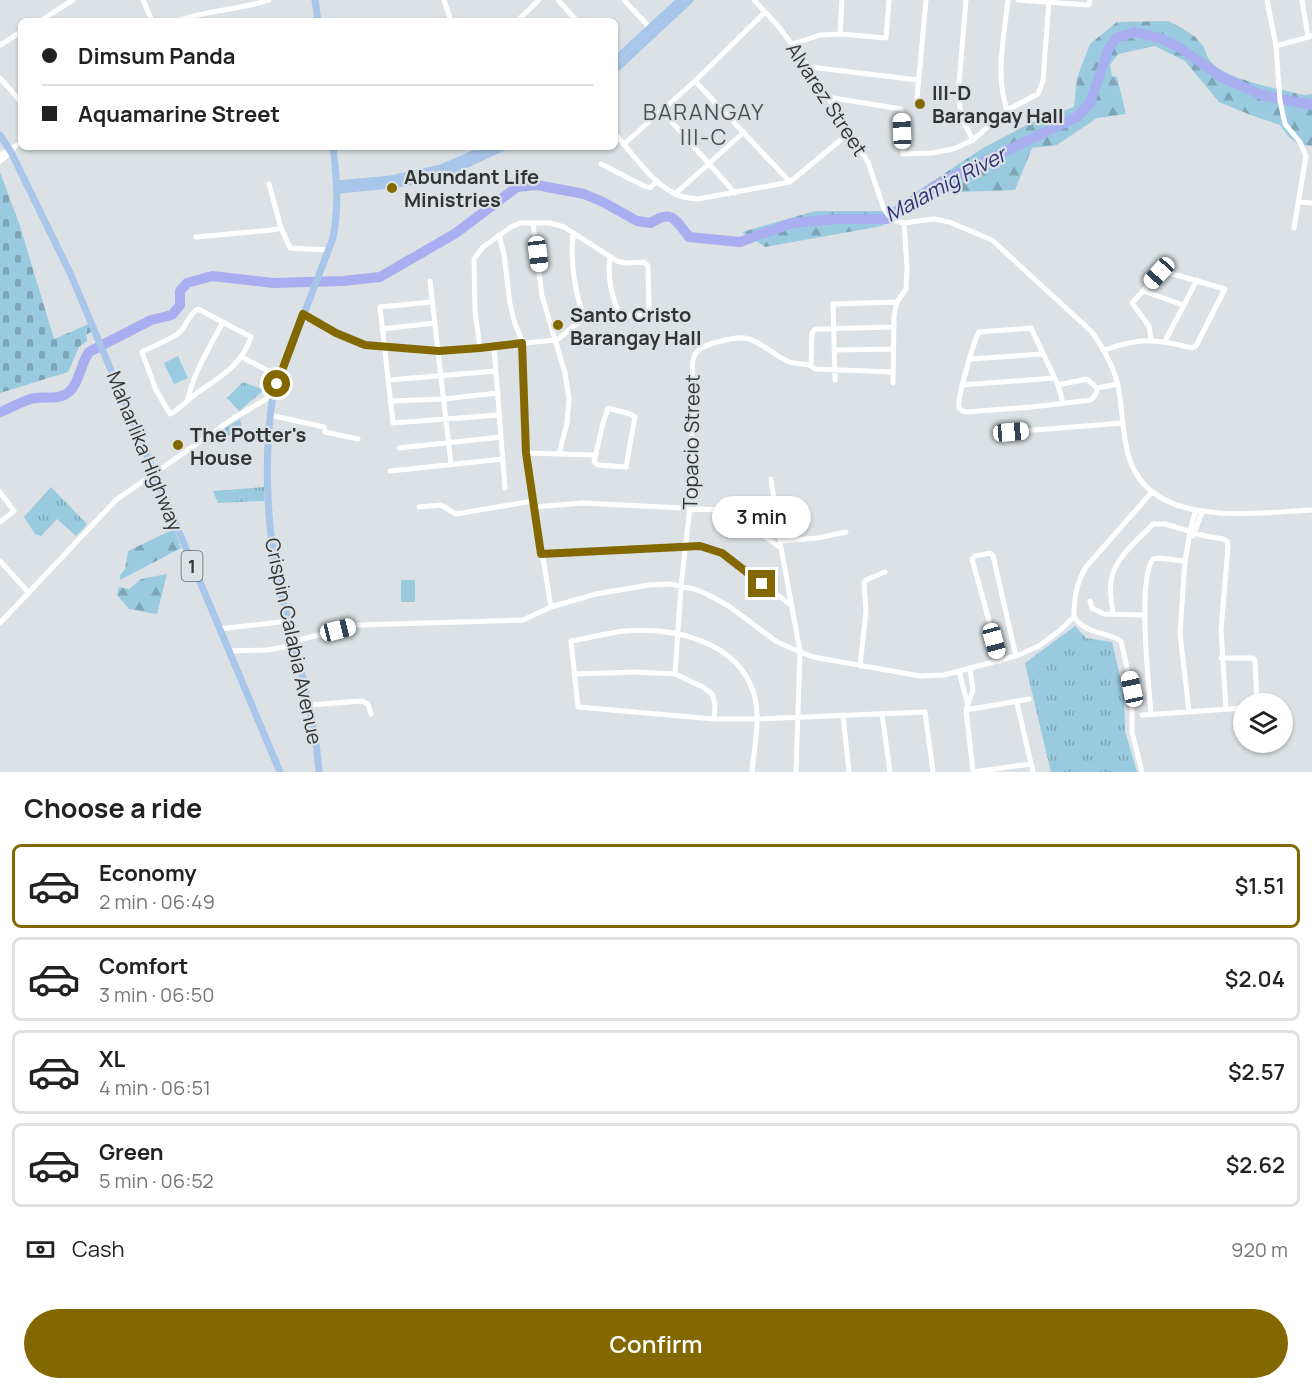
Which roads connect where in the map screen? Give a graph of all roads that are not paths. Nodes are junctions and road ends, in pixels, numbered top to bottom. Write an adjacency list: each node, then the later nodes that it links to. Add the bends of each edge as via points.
1 (73, 0): 22 (street)
2 (143, 0): 23 (street)
3 (269, 0): 24 (street)
4 (315, 0): 25 (main road)
5 (444, 0): 26 (street)
6 (539, 0): 27 (street)
7 (558, 0): 28 (street)
8 (624, 0): 29 (street)
9 (686, 0): 29 (main road)
10 (754, 0): 21 (street, Alvarez Street)
11 (842, 0): 31 (street)
12 (889, 0): 31 (street, via 886,38)
13 (926, 0): 39 (street)
14 (966, 0): 50 (street, via 958,95 962,118)
15 (1008, 0): 44 (street, via 1001,74)
16 (1018, 0): 20 (street)
17 (1090, 0): 20 (street, via 1089,5)
18 (1267, 0): 35 (street)
19 (1302, 0): 32 (street)
20 (1049, 1): 44 (street, via 1038,94)
21 (765, 12): 33 (street, Alvarez Street); 40 (street)
22 (45, 18)
23 (151, 18)
24 (185, 18)
25 (318, 18)
26 (450, 18)
27 (520, 18)
28 (574, 18)
29 (653, 31): 36 (main road)
30 (18, 34): 34 (street)
31 (840, 34): 33 (street, via 820,35)
32 (1310, 37): 35 (street)
33 (793, 44): 37 (street, Alvarez Street)
34 (0, 45)
35 (1276, 46): 67 (street, via 1285,124 1306,156)
36 (618, 63)
37 (810, 67): 39 (street); 41 (street, Alvarez Street)
38 (0, 78): 43 (street)
39 (918, 80): 42 (street)
40 (695, 81): 45 (street); 46 (street)
41 (826, 97): 47 (street, Alvarez Street); 50 (street, via 901,109 903,154 953,149)
42 (918, 98)
43 (18, 99)
44 (1007, 110): 50 (street)
45 (662, 111): 51 (street); 59 (street)
46 (744, 132): 59 (street); 62 (street)
47 (849, 133): 62 (street); 70 (street, Alvarez Street, via 868,162 884,209 892,220)
48 (0, 135): 52 (main road, Maharlika Highway / 1)
49 (618, 137): 51 (street)
50 (973, 140)
51 (624, 144): 61 (street)
52 (15, 148): 57 (street); 58 (street); 141 (main road, Maharlika Highway / 1)
53 (333, 150): 64 (main road, Crispin Calabia Avenue)
54 (486, 150): 56 (main road)
55 (495, 150): 56 (main road)
56 (482, 154): 64 (main road, via 442,172)
57 (0, 155)
58 (0, 161)
59 (708, 162): 65 (street); 66 (street)
60 (601, 164): 61 (street, via 650,188)
61 (657, 182): 66 (street)
62 (790, 182): 65 (street)
63 (269, 184): 71 (street)
64 (338, 187): 76 (main road, Crispin Calabia Avenue, via 337,217)
65 (735, 193): 66 (street, via 698,199)
66 (675, 194)
67 (1298, 202): 68 (street); 72 (street)
68 (1312, 203)
69 (533, 223): 73 (street, via 550,223); 74 (street, via 520,223); 93 (street, via 542,296)
70 (901, 223): 82 (street, via 906,289); 101 (street, via 934,219 992,240 1081,320)
71 (281, 228): 75 (street); 76 (street, via 290,249)
72 (1294, 228)
73 (573, 233): 77 (street); 86 (street, via 573,280)
74 (499, 235): 95 (street, via 510,304); 98 (street, via 474,259)
75 (196, 237)
76 (328, 250): 84 (main road, Crispin Calabia Avenue)
77 (610, 257): 85 (street, via 609,287); 85 (street, via 626,263 644,262 649,270 647,313)
78 (1197, 280): 80 (street, via 1162,272); 83 (street); 94 (street, via 1224,287 1225,291 1199,342 1192,348)
79 (430, 281): 81 (street)
80 (1143, 291): 83 (street); 92 (street, via 1132,303 1149,326)
81 (432, 302): 88 (street); 91 (street, via 380,307)
82 (897, 302): 89 (street, via 833,304); 90 (street)
83 (1184, 305): 94 (street)
84 (303, 314): 97 (street, via 358,343); 110 (main road, Crispin Calabia Avenue)
85 (619, 315): 86 (street)
86 (584, 318): 93 (street)
87 (223, 322): 104 (street, via 251,337); 122 (street, via 200,364); 122 (street, via 198,309 182,330 142,352 170,414)
88 (434, 323): 91 (street); 102 (street)
89 (833, 327): 90 (street); 100 (street); 106 (street, via 815,329 812,333)
90 (893, 327): 99 (street)
91 (382, 329): 97 (street)
92 (1151, 339): 94 (street); 101 (street)
93 (557, 340): 95 (street); 136 (street, via 568,399)
94 (1165, 341)
95 (522, 343): 96 (street); 135 (street)
96 (494, 347): 98 (street); 108 (street)
97 (384, 348): 102 (street); 113 (street)
98 (480, 348): 102 (street)
99 (892, 349): 100 (street); 109 (street)
100 (834, 350): 107 (street)
101 (1105, 350): 116 (street)
102 (439, 351): 111 (street)
103 (1042, 354): 105 (street); 105 (street, via 1031,328 984,331 977,335); 112 (street)
104 (242, 357): 110 (street); 122 (street, via 233,369)
105 (970, 359): 118 (street)
106 (812, 365): 107 (street, via 815,369); 148 (street, Topacio Street, via 785,361 750,339 702,346 692,367)
107 (834, 369): 109 (street); 114 (street)
108 (496, 371): 111 (street); 120 (street)
109 (893, 372): 115 (street)
110 (280, 376): 121 (main road, Crispin Calabia Avenue)
111 (442, 376): 113 (street); 123 (street)
112 (1054, 378): 117 (street); 118 (street)
113 (389, 380): 124 (street)
114 (835, 380)
115 (893, 383)
116 (1118, 384): 119 (street); 129 (street)
117 (1058, 385): 119 (street, via 1087,379); 125 (street)
118 (962, 386): 125 (street, via 959,406 966,412)
119 (1097, 388): 125 (street, via 1091,400)
120 (498, 393): 123 (street); 127 (street)
121 (273, 395): 126 (main road, Crispin Calabia Avenue); 141 (street)
122 (189, 399)
123 (444, 399): 124 (street); 128 (street)
124 (390, 402): 128 (street, via 393,423)
125 (1064, 404)
126 (270, 414): 132 (street); 169 (main road, Crispin Calabia Avenue, via 270,527)
127 (499, 415): 128 (street); 131 (street)
128 (446, 421): 133 (street)
129 (1123, 423): 130 (street); 145 (street, via 1128,460)
130 (1011, 432)
131 (501, 437): 133 (street); 138 (street)
132 (358, 439)
133 (448, 442): 134 (street); 139 (street)
134 (399, 448)
135 (526, 453): 136 (street); 146 (street)
136 (559, 454): 137 (street)
137 (595, 455): 137 (street, via 608,408 635,417 627,467 598,465)
138 (503, 459): 139 (street); 143 (street)
139 (451, 464): 140 (street)
140 (390, 471)
141 (154, 474): 162 (street, via 116,500); 171 (main road, Maharlika Highway / 1)
142 (771, 479): 154 (street)
143 (505, 488)
144 (0, 492): 151 (street, via 14,511)
145 (1151, 493): 150 (street); 168 (street, via 1082,573 1075,591)
146 (534, 504): 147 (street, via 456,514 441,505); 148 (street); 157 (street)
147 (419, 507)
148 (690, 507): 155 (street, Topacio Street); 156 (street, via 734,514)
149 (1312, 510): 150 (street, via 1231,514)
150 (1199, 511): 153 (street)
151 (0, 522)
152 (846, 532): 154 (street)
153 (1192, 533): 159 (street); 166 (street, via 1153,524 1117,564 1110,583); 177 (street, via 1227,541)
154 (780, 540): 156 (street)
155 (686, 546): 157 (street); 161 (street, Topacio Street); 164 (street, via 722,553)
156 (781, 548): 164 (street)
157 (541, 554): 165 (street)
158 (0, 561): 162 (street)
159 (1185, 561): 167 (street, via 1158,558 1149,563); 192 (street, via 1180,633)
160 (885, 572): 179 (street, via 864,584 866,611)
161 (681, 586): 165 (street, via 649,585); 172 (street, Topacio Street); 175 (street, via 707,594 777,642)
162 (29, 593): 170 (street)
163 (1090, 601): 166 (street, via 1098,612)
164 (791, 605): 175 (street)
165 (551, 607): 173 (street, via 523,620 359,625)
166 (1113, 614): 167 (street)
167 (1145, 615): 196 (street)
168 (1074, 617): 176 (street, via 1039,645); 212 (street, via 1086,629 1120,642 1132,689 1132,732)
169 (289, 621): 171 (street); 173 (main road, Crispin Calabia Avenue)
170 (0, 622)
171 (219, 629): 174 (main road, Maharlika Highway / 1)
172 (678, 633): 182 (street, via 623,631 571,641); 183 (street, Topacio Street); 200 (street, via 728,655 743,671 754,695)
173 (295, 643): 174 (street, via 267,650); 188 (main road, Crispin Calabia Avenue)
174 (228, 651): 203 (main road, Maharlika Highway / 1)
175 (800, 651): 179 (street); 198 (street)
176 (1016, 656): 178 (street); 178 (street, via 993,556 975,556 972,559)
177 (1221, 658): 184 (street, via 1253,658); 191 (street)
178 (1000, 661): 180 (street)
179 (860, 666): 181 (street, via 920,676)
180 (970, 669): 181 (street); 186 (street, via 973,690)
181 (959, 672): 186 (street)
182 (575, 674): 183 (street); 199 (street, via 578,707)
183 (675, 674): 199 (street, via 712,694)
184 (1256, 693)
185 (1029, 699): 187 (street)
186 (967, 702): 190 (street)
187 (1017, 703): 190 (street); 201 (street)
188 (309, 705): 193 (street, via 362,701); 204 (main road, Crispin Calabia Avenue)
189 (1233, 709): 191 (street)
190 (966, 710): 210 (street)
191 (1226, 710): 192 (street)
192 (1189, 712): 196 (street)
193 (372, 714)
194 (882, 714): 197 (street); 208 (street); 209 (street, via 926,712)
195 (1142, 714): 196 (street)
196 (1152, 714)
197 (843, 715): 198 (street); 207 (street)
198 (799, 717): 200 (street); 206 (street)
199 (714, 719): 200 (street)
200 (756, 719): 205 (street)
201 (1031, 764): 202 (street); 211 (street)
202 (1003, 770): 210 (street)
203 (280, 772)
204 (319, 772)
205 (752, 772)
206 (796, 772)
207 (849, 772)
208 (890, 772)
209 (933, 772)
210 (973, 772)
211 (1033, 772)
212 (1142, 772)

